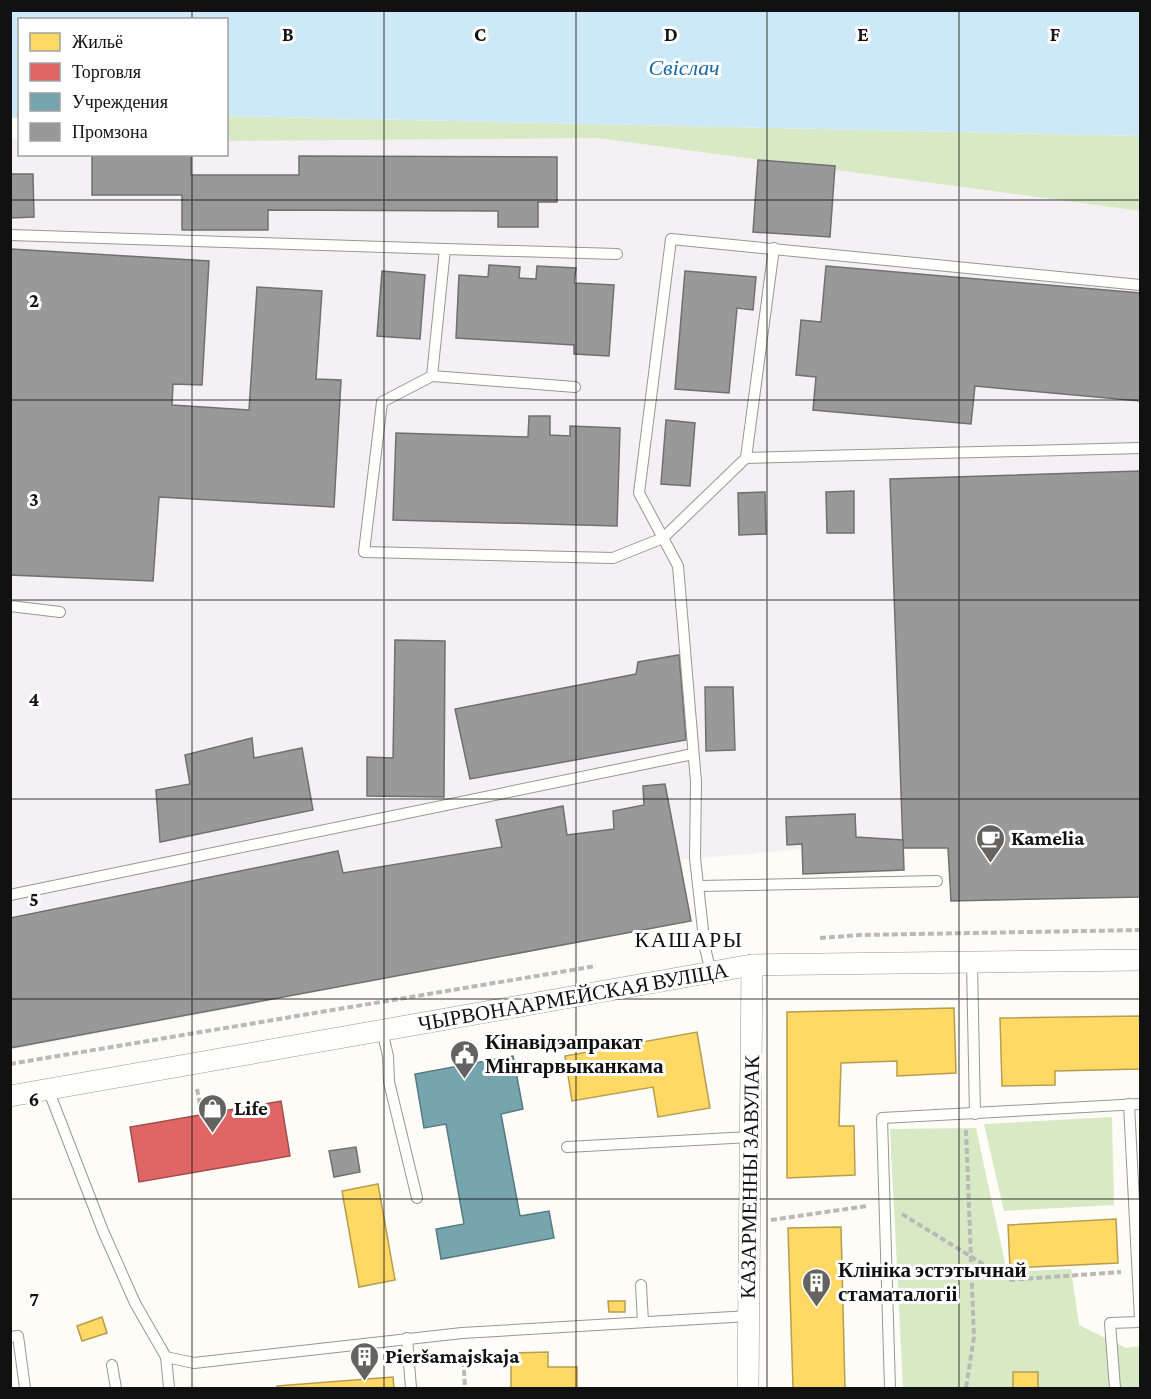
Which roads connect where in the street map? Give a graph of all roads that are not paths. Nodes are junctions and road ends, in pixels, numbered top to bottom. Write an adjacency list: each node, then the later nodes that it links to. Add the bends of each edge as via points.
1 (10, 235): 2 (lane)
2 (445, 249): 4 (lane); 6 (lane)
3 (774, 249): 5 (lane); 9 (lane); 10 (lane, via 671,239 639,493)
4 (617, 254)
5 (1140, 285)
6 (432, 376): 7 (lane); 10 (lane, via 382,402 364,552 613,558)
7 (575, 387)
8 (1140, 448): 9 (lane)
9 (746, 458): 10 (lane)
10 (663, 538): 13 (lane, via 678,566)
11 (10, 606): 12 (lane)
12 (60, 612)
13 (693, 754): 15 (lane); 16 (lane)
14 (937, 880): 15 (lane)
15 (699, 886): 20 (lane)
16 (10, 895)
17 (1140, 960): 18 (street, ЧЫРВОНААРМЕЙСКАЯ ВУЛІЦА)
18 (972, 963): 19 (street, ЧЫРВОНААРМЕЙСКАЯ ВУЛІЦА); 26 (lane)
19 (752, 966): 20 (street, ЧЫРВОНААРМЕЙСКАЯ ВУЛІЦА); 27 (street, КАЗАРМЕННЫ ЗАВУЛАК)
20 (711, 972): 21 (street, ЧЫРВОНААРМЕЙСКАЯ ВУЛІЦА)
21 (382, 1030): 22 (street, ЧЫРВОНААРМЕЙСКАЯ ВУЛІЦА); 29 (lane, via 389,1082)
22 (48, 1089): 23 (street, ЧЫРВОНААРМЕЙСКАЯ ВУЛІЦА); 37 (lane, via 135,1304)
23 (10, 1096)
24 (1129, 1104): 25 (lane); 26 (lane); 30 (lane)
25 (1140, 1104)
26 (970, 1114): 44 (lane, via 882,1118)
27 (750, 1137): 28 (lane); 32 (street, КАЗАРМЕННЫ ЗАВУЛАК)
28 (567, 1147)
29 (417, 1198)
30 (1137, 1203): 33 (lane)
31 (641, 1285): 34 (lane)
32 (748, 1316): 34 (lane); 43 (street, КАЗАРМЕННЫ ЗАВУЛАК)
33 (1140, 1321): 45 (lane, via 1110,1323)
34 (643, 1322): 36 (lane)
35 (10, 1337): 39 (lane, via 18,1336)
36 (407, 1338): 37 (lane, via 194,1363); 42 (lane)
37 (166, 1357): 41 (lane)
38 (112, 1365): 40 (lane)
39 (25, 1389)
40 (116, 1389)
41 (169, 1389)
42 (411, 1389)
43 (748, 1389)
44 (890, 1389)
45 (1115, 1389)

